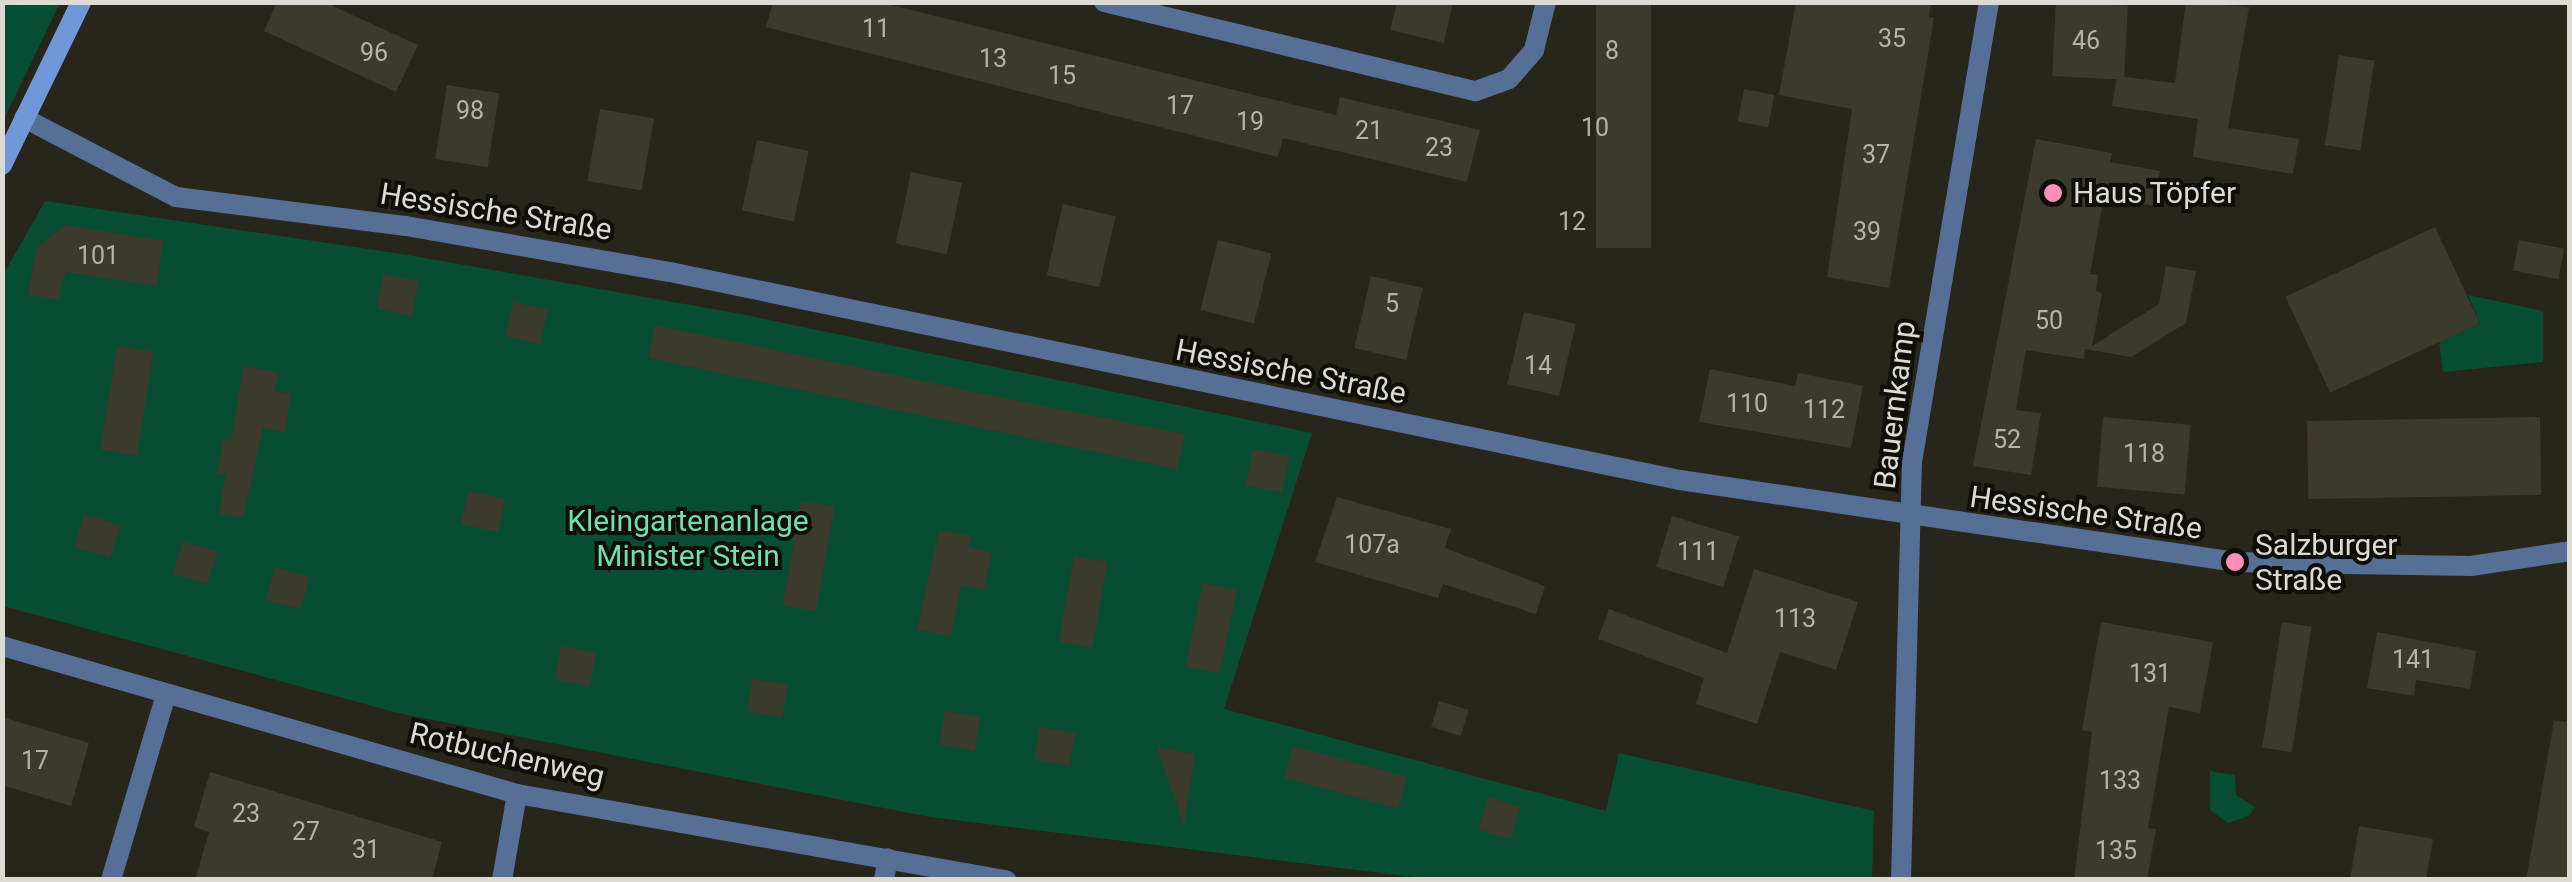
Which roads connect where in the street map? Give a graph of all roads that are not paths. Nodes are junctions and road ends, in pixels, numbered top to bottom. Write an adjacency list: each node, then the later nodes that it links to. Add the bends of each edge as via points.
1 (81, 2): 5 (street)
2 (1104, 2): 3 (street, via 1476,91 1509,79 1534,50)
3 (1546, 2)
4 (1989, 2): 7 (street, Bauernkamp, via 1912,462)
5 (24, 118): 6 (street); 7 (street, Hessische Straße, via 176,197 406,226 670,272 1330,412)
6 (2, 165)
7 (1912, 519): 8 (street, Hessische Straße, via 2272,565 2470,566); 16 (street, Bauernkamp)
8 (2570, 551)
9 (2, 646): 10 (street, Rotbuchenweg)
10 (166, 694): 11 (street, Rotbuchenweg); 13 (street)
11 (517, 794): 12 (street, Rotbuchenweg); 14 (street)
12 (886, 869): 15 (street, Rotbuchenweg)
13 (112, 880)
14 (502, 880)
15 (1007, 880)
16 (1902, 880)

